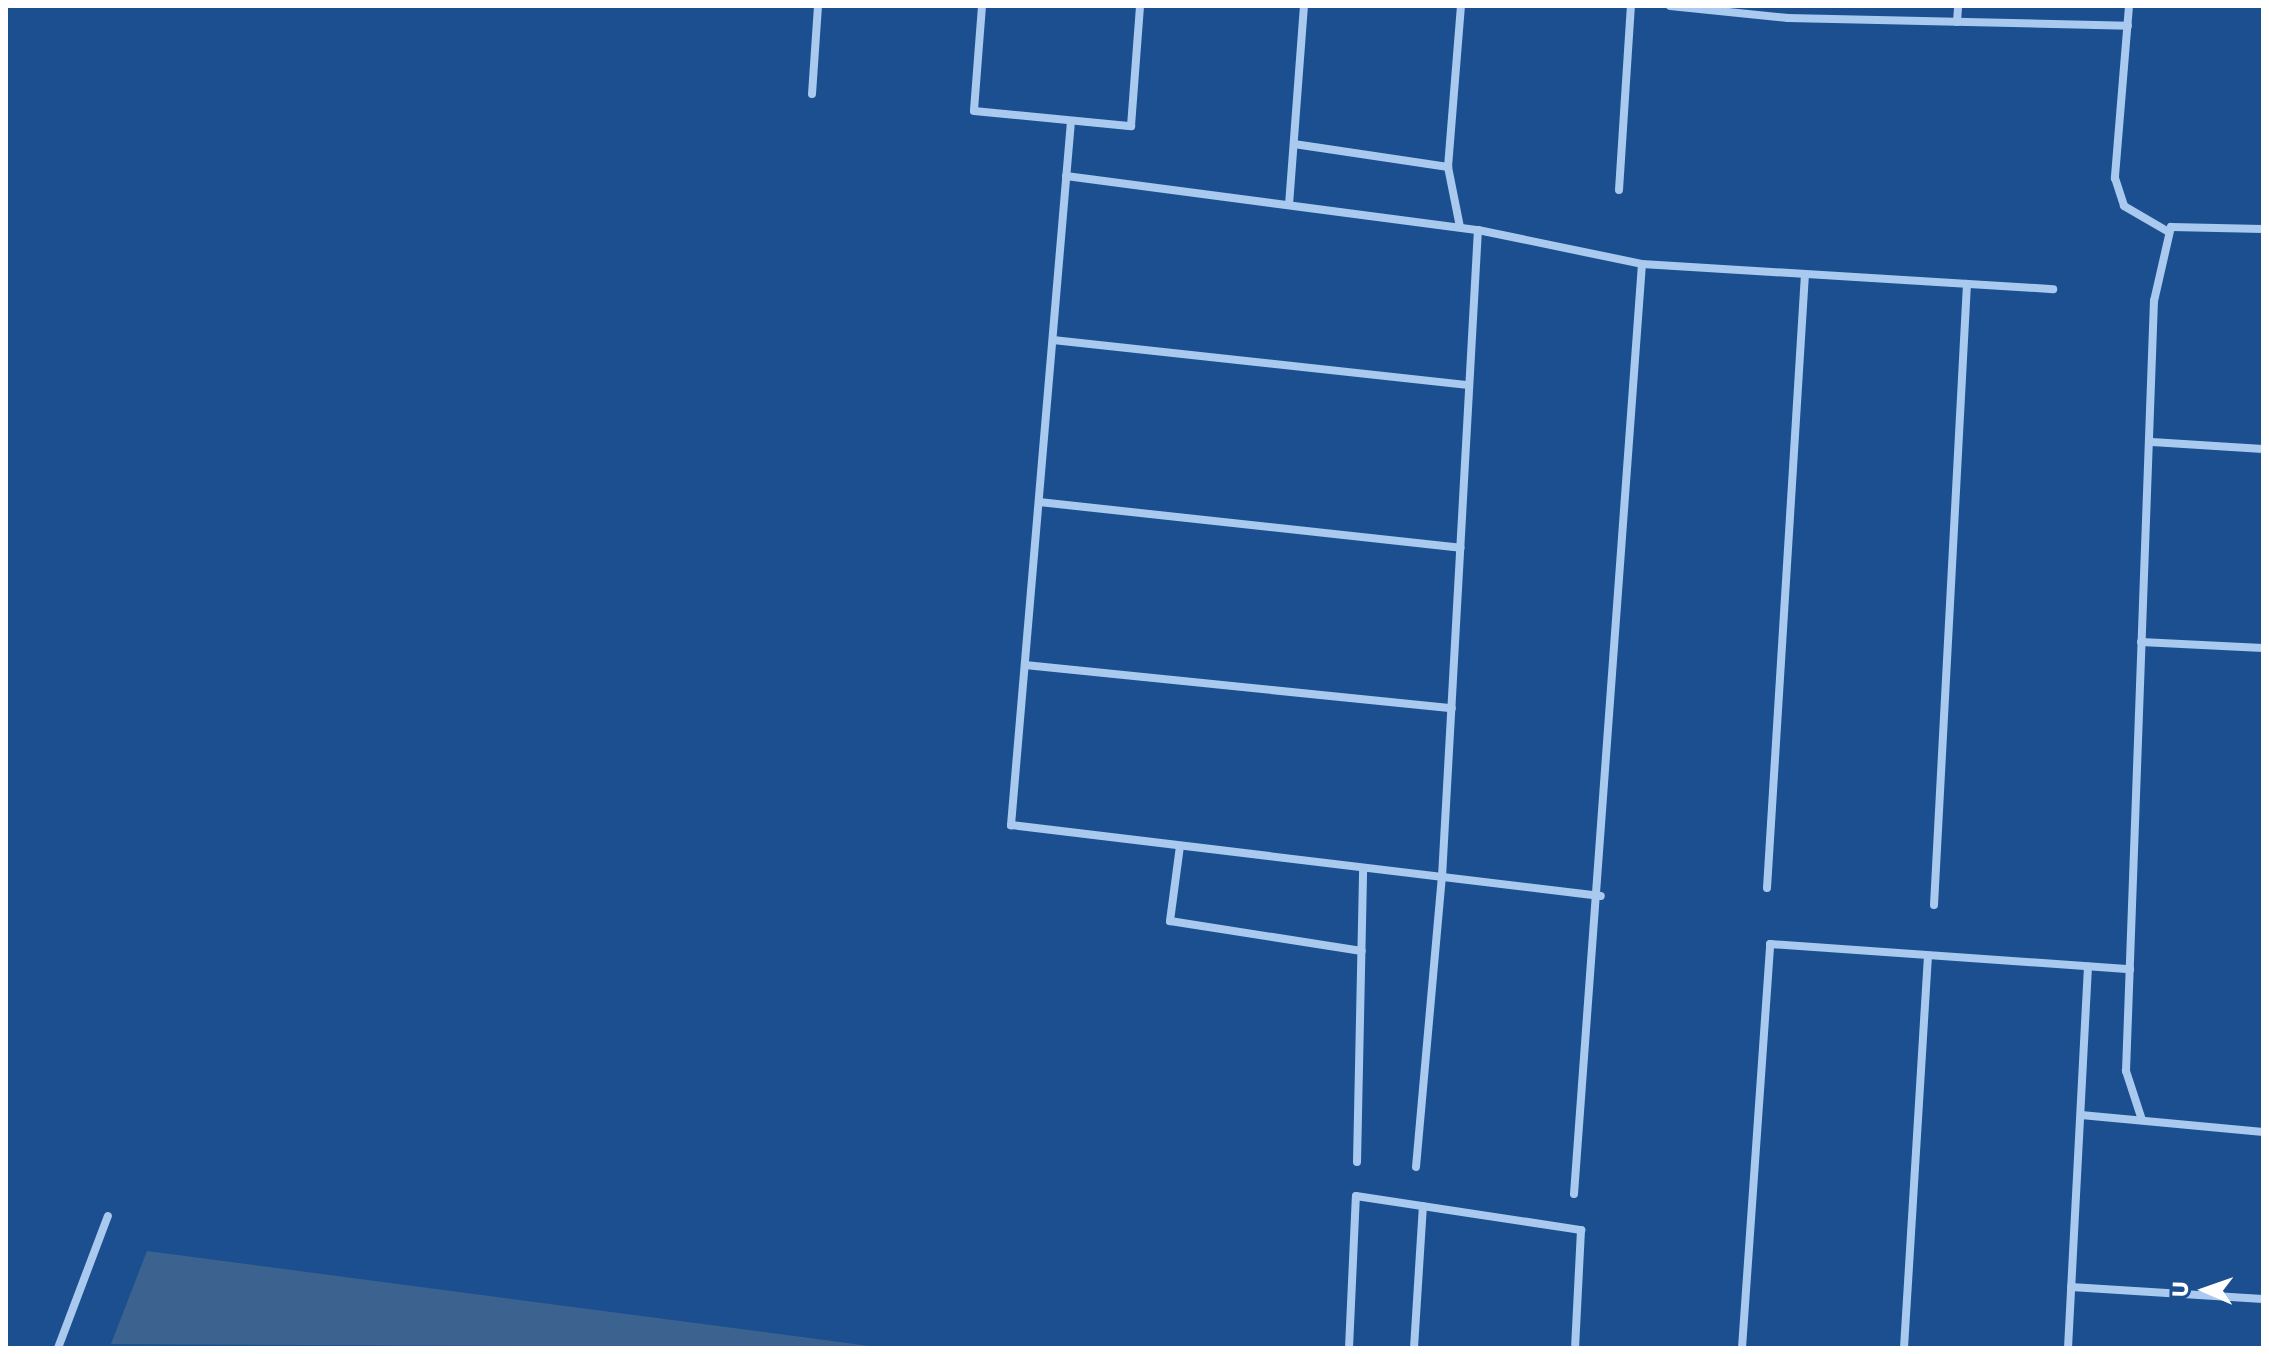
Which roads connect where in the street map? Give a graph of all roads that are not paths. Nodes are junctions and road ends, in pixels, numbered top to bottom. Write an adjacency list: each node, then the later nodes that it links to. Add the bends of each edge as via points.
1 (818, 6): 14 (street)
2 (982, 6): 15 (street, via 974,111)
3 (1140, 6): 15 (street, via 1131,126)
4 (1304, 6): 16 (street)
5 (1461, 6): 17 (street)
6 (1631, 6): 19 (street)
7 (1670, 6): 11 (street)
8 (1789, 6): 11 (street)
9 (1958, 6): 12 (street)
10 (2129, 6): 13 (street)
11 (1788, 18): 12 (street)
12 (1957, 22): 13 (street)
13 (2128, 26): 24 (street, via 2115,178 2124,206)
14 (812, 94)
15 (1071, 121): 18 (street)
16 (1294, 144): 17 (street); 20 (street)
17 (1448, 167): 21 (street)
18 (1066, 176): 20 (street); 29 (street)
19 (1619, 190)
20 (1289, 205): 21 (street)
21 (1460, 227): 23 (street)
22 (2263, 229): 24 (street, via 2179,225)
23 (1478, 230): 25 (street); 30 (street)
24 (2167, 231): 31 (street, via 2154,301)
25 (1642, 264): 26 (street); 43 (street)
26 (1805, 274): 27 (street); 42 (street)
27 (1967, 284): 28 (street); 44 (street)
28 (2053, 289)
29 (1053, 340): 30 (street); 33 (street)
30 (1469, 385): 34 (street)
31 (2152, 442): 32 (street); 35 (street)
32 (2263, 449)
33 (1039, 502): 34 (street); 37 (street)
34 (1461, 548): 38 (street)
35 (2141, 642): 36 (street); 48 (street)
36 (2263, 648)
37 (1025, 665): 38 (street); 39 (street, via 1011,825)
38 (1452, 708): 41 (street)
39 (1180, 846): 40 (street); 45 (street, via 1170,921)
40 (1363, 868): 41 (street); 45 (street)
41 (1442, 877): 43 (street); 53 (street)
42 (1767, 888)
43 (1601, 896): 54 (street)
44 (1934, 905)
45 (1362, 951): 52 (street)
46 (1928, 956): 47 (street); 63 (street, via 1770,944); 64 (street)
47 (2088, 967): 48 (street); 49 (street)
48 (2130, 969): 50 (street, via 2126,1071)
49 (2081, 1115): 50 (street); 57 (street)
50 (2142, 1120): 51 (street)
51 (2263, 1132)
52 (1357, 1162)
53 (1416, 1167)
54 (1574, 1194)
55 (1423, 1206): 60 (street, via 1356,1196); 61 (street); 62 (street, via 1581,1230)
56 (108, 1216): 59 (street)
57 (2071, 1287): 58 (street); 65 (street)
58 (2263, 1299)
59 (58, 1348)
60 (1349, 1348)
61 (1414, 1348)
62 (1575, 1348)
63 (1742, 1348)
64 (1904, 1348)
65 (2068, 1348)

